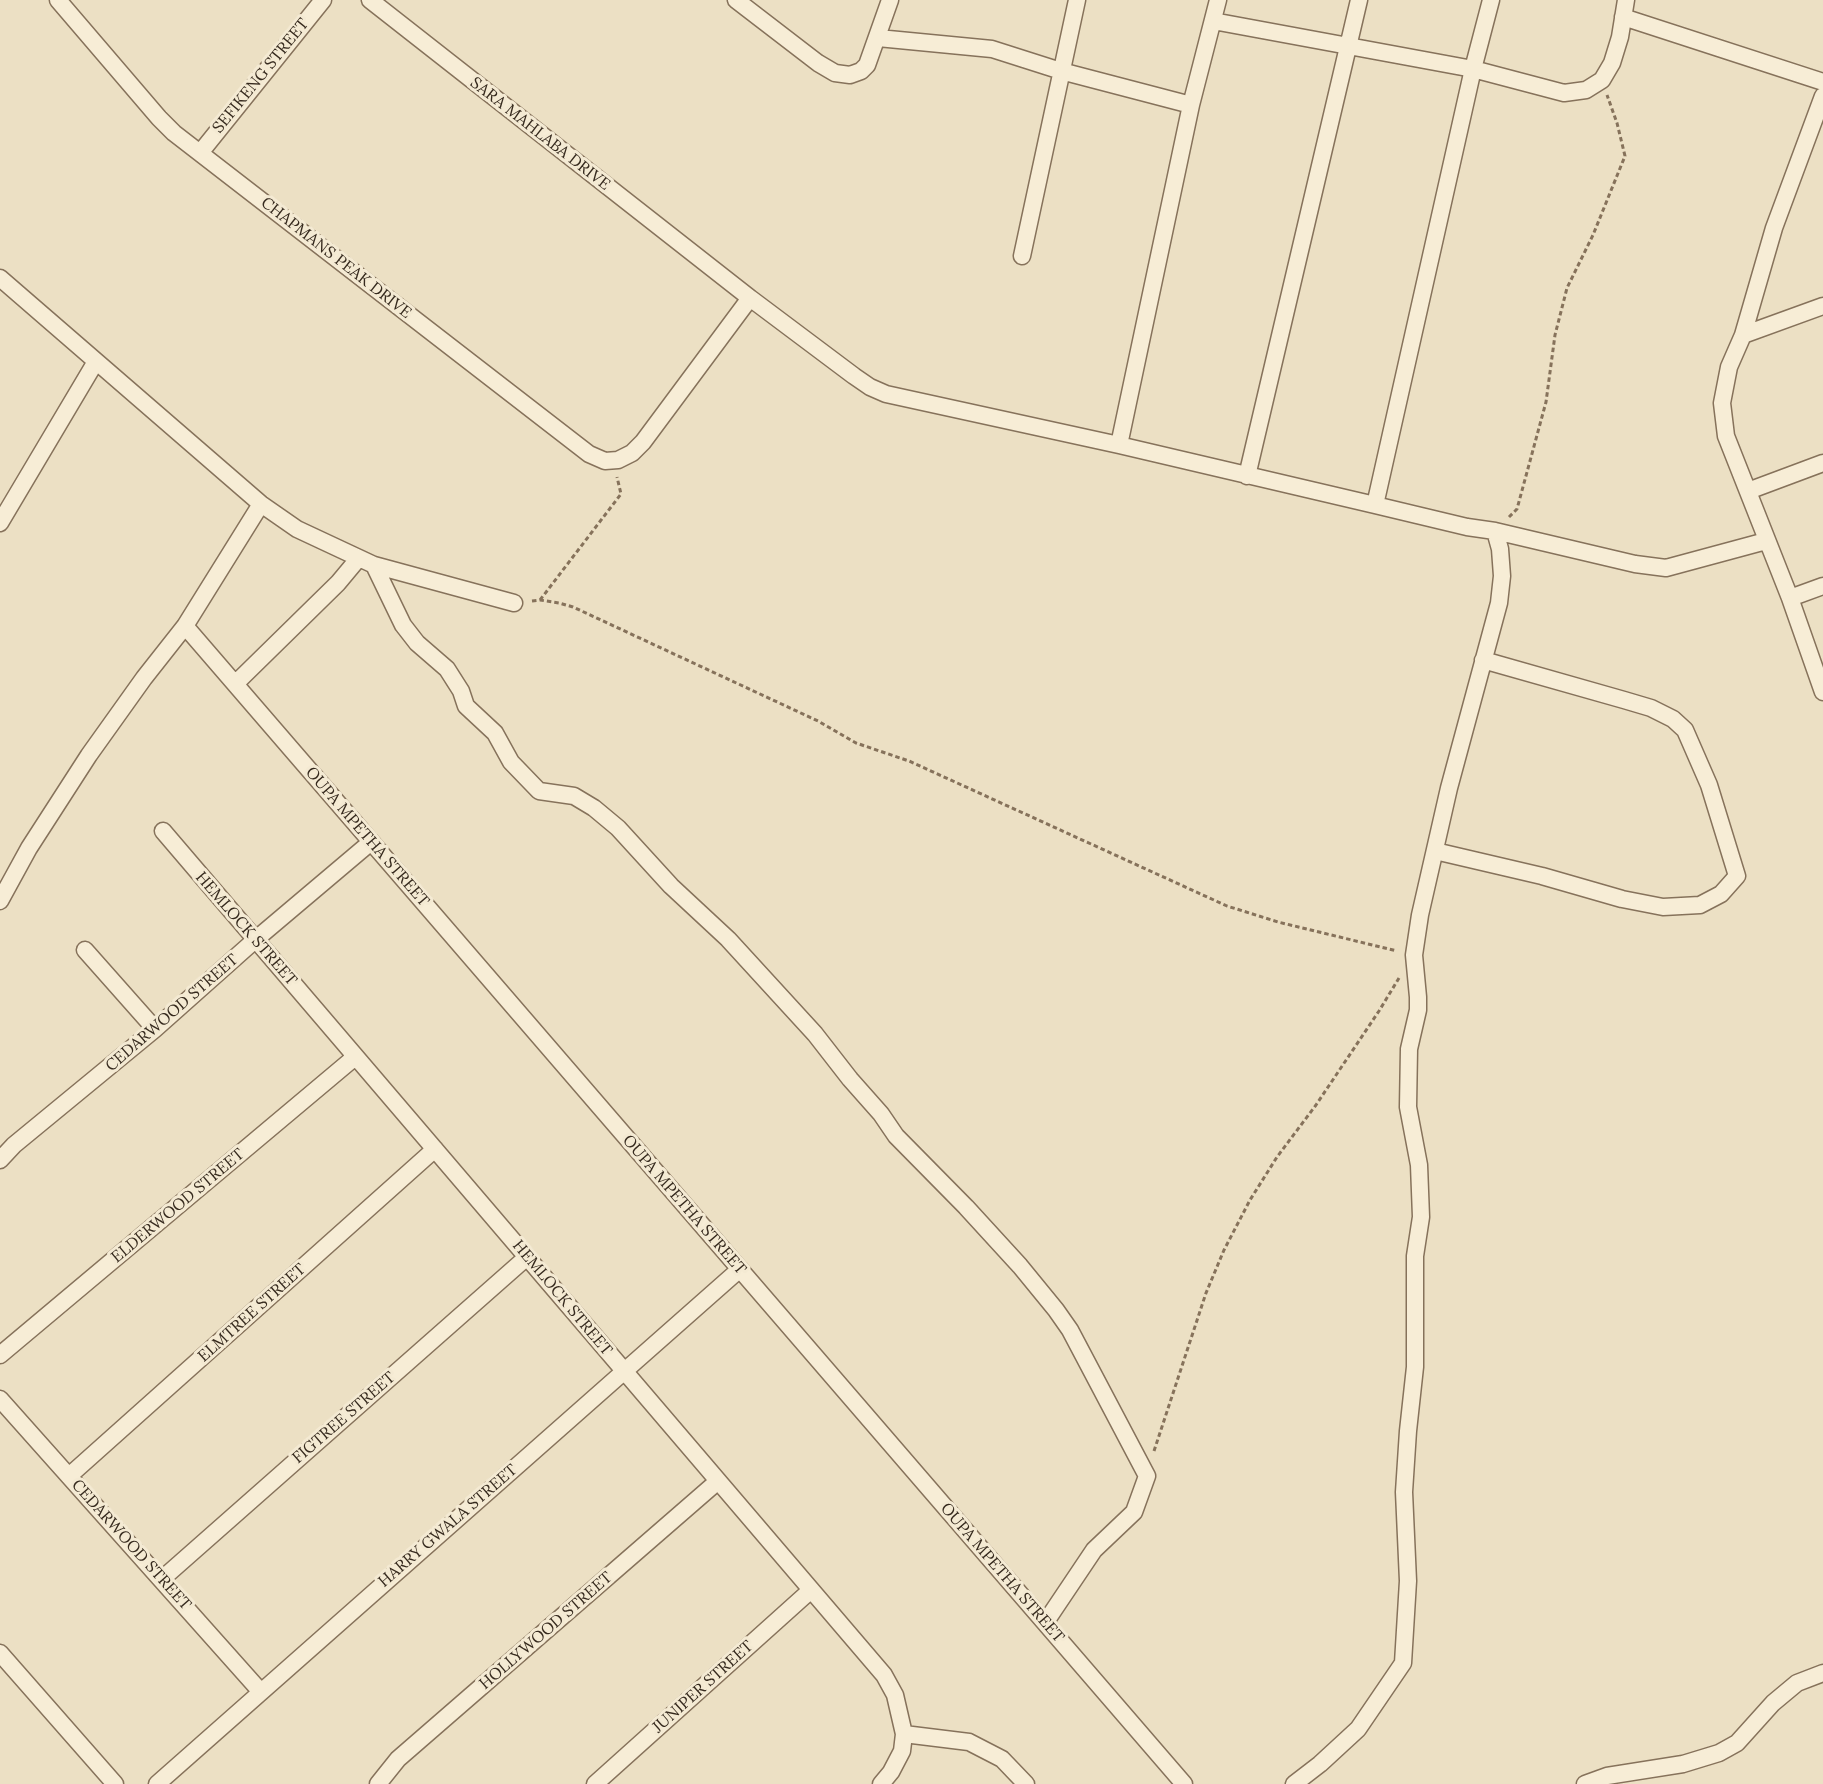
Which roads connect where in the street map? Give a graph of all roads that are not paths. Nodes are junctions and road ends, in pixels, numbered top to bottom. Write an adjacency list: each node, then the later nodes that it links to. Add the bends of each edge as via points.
1 (58, 0): 20 (street, CHAPMANS PEAK DRIVE, via 159,118)
2 (323, 0): 20 (street, SEFIKENG STREET)
3 (370, 0): 23 (street, SARA MAHLABA DRIVE)
4 (736, 0): 13 (street, via 835,73 850,75 861,71)
5 (890, 0): 13 (street)
6 (1077, 0): 16 (street)
7 (1218, 0): 12 (street)
8 (1359, 0): 14 (street)
9 (1491, 0): 15 (street)
10 (1626, 0): 11 (street)
11 (1623, 17): 15 (street, via 1612,63 1602,80 1586,90 1564,93); 17 (street)
12 (1214, 21): 14 (street); 19 (street)
13 (878, 38): 16 (street, via 992,49)
14 (1348, 46): 15 (street); 29 (street)
15 (1473, 69): 32 (street)
16 (1061, 71): 19 (street); 21 (street)
17 (1823, 82)
18 (1823, 96): 25 (street, via 1774,228)
19 (1191, 105): 27 (street)
20 (200, 153): 23 (street, CHAPMANS PEAK DRIVE, via 590,454 605,461 632,453 643,442)
21 (1022, 256)
22 (0, 278): 26 (street)
23 (750, 298): 27 (street, SARA MAHLABA DRIVE, via 878,390)
24 (1823, 306): 25 (street)
25 (1743, 335): 30 (street, via 1729,367 1722,403 1726,436)
26 (95, 363): 31 (street); 33 (street)
27 (1119, 445): 29 (street, SARA MAHLABA DRIVE)
28 (1823, 463): 30 (street)
29 (1247, 476): 32 (street, SARA MAHLABA DRIVE)
30 (1748, 491): 35 (street)
31 (261, 504): 36 (street, via 297,529); 40 (street)
32 (1376, 506): 34 (street, SARA MAHLABA DRIVE)
33 (0, 523)
34 (1495, 531): 35 (street, SARA MAHLABA DRIVE, via 1666,568); 41 (street, via 1502,576 1499,603)
35 (1766, 541): 38 (street)
36 (366, 562): 39 (street); 42 (street, via 338,583); 63 (street, via 403,625 447,669 466,706 495,733 511,762 539,791 574,796 594,808 728,939 815,1034 896,1136 1020,1266 1070,1330 1147,1476 1134,1512 1094,1550)
37 (1823, 586): 38 (street)
38 (1790, 598): 43 (street)
39 (514, 603)
40 (185, 626): 42 (street, OUPA MPETHA STREET); 47 (street, via 88,755)
41 (1483, 660): 46 (street); 46 (street, via 1651,708 1673,719 1685,730 1706,776 1737,876 1721,894 1700,905 1663,907)
42 (235, 684): 45 (street, OUPA MPETHA STREET)
43 (1823, 692)
44 (163, 831): 48 (street, HEMLOCK STREET)
45 (371, 842): 48 (street, CEDARWOOD STREET); 55 (street, OUPA MPETHA STREET)
46 (1436, 851): 75 (street, via 1414,955 1418,997 1409,1049 1408,1107 1419,1165 1421,1218 1415,1256 1415,1367 1404,1492 1408,1581 1403,1664 1358,1729)
47 (0, 901)
48 (255, 940): 50 (street, CEDARWOOD STREET); 51 (street, HEMLOCK STREET)
49 (85, 950): 50 (street)
50 (155, 1029): 53 (street, CEDARWOOD STREET)
51 (355, 1057): 52 (street, HEMLOCK STREET); 56 (street, ELDERWOOD STREET)
52 (435, 1149): 54 (street, HEMLOCK STREET); 59 (street, ELMTREE STREET)
53 (0, 1160)
54 (526, 1257): 57 (street, HEMLOCK STREET); 61 (street, FIGTREE STREET)
55 (740, 1269): 57 (street, HARRY GWALA STREET); 63 (street, OUPA MPETHA STREET)
56 (0, 1355)
57 (624, 1371): 60 (street, HEMLOCK STREET); 66 (street, HARRY GWALA STREET)
58 (0, 1400): 59 (street, CEDARWOOD STREET)
59 (69, 1476): 61 (street, CEDARWOOD STREET)
60 (718, 1481): 62 (street, HEMLOCK STREET); 70 (street, HOLLYWOOD STREET, via 398,1760)
61 (162, 1579): 66 (street, CEDARWOOD STREET)
62 (811, 1590): 67 (street, HEMLOCK STREET, via 884,1675 895,1695); 71 (street, JUNIPER STREET)
63 (1045, 1623): 74 (street, OUPA MPETHA STREET)
64 (0, 1653): 68 (street)
65 (1823, 1673): 76 (street, via 1797,1683 1737,1743 1719,1753)
66 (261, 1692): 69 (street, HARRY GWALA STREET)
67 (904, 1734): 72 (street, HEMLOCK STREET, via 902,1751); 73 (street, via 969,1742 1002,1760)
68 (115, 1784)
69 (157, 1784)
70 (378, 1784)
71 (595, 1784)
72 (881, 1784)
73 (1026, 1784)
74 (1184, 1784)
75 (1294, 1784)
76 (1585, 1784)

